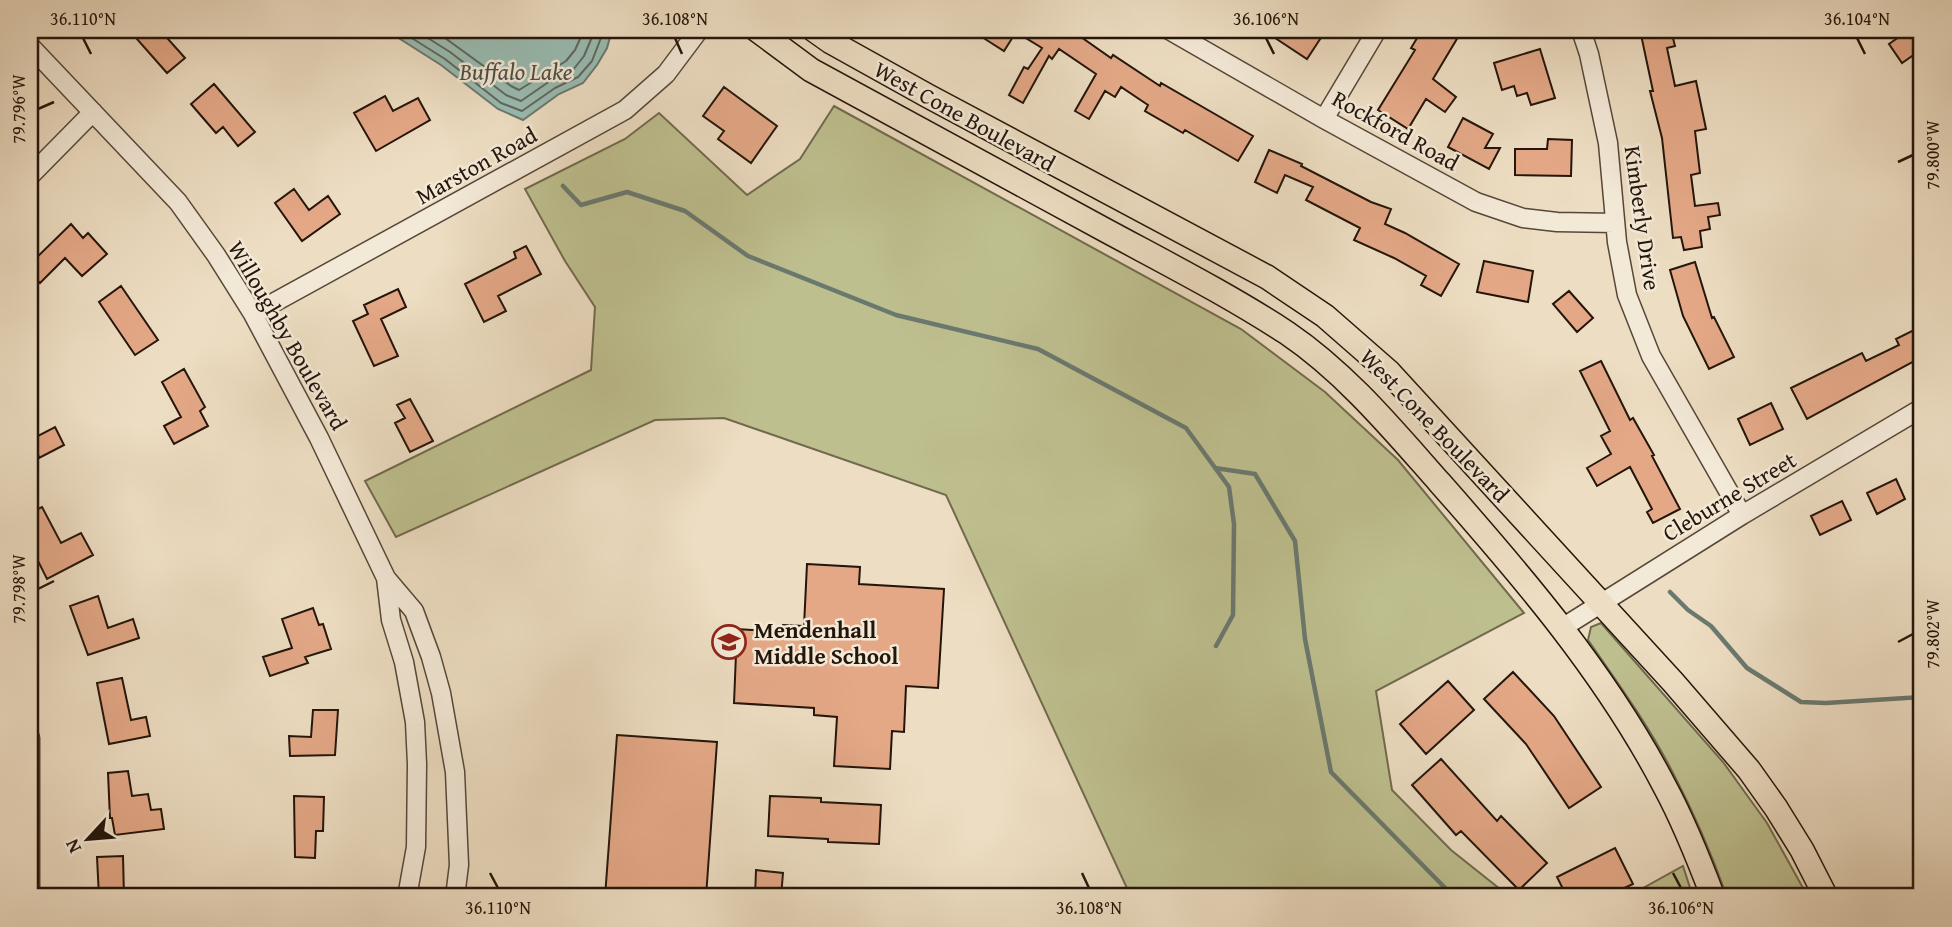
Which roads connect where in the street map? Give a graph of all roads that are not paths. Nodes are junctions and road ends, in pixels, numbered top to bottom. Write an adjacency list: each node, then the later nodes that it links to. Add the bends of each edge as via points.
1 (699, 30): 12 (street, Marston Road, via 666,74 625,110)
2 (757, 30): 17 (main road, West Cone Boulevard, via 811,70 1287,333 1333,368 1405,443)
3 (814, 30): 16 (main road, West Cone Boulevard, via 1267,278 1325,316 1390,372)
4 (1169, 30): 9 (street, Rockford Road)
5 (1377, 30): 9 (street)
6 (1581, 30): 11 (street, Kimberly Drive, via 1608,143)
7 (30, 46): 8 (street, Willoughby Boulevard)
8 (93, 112): 10 (street); 12 (street, Willoughby Boulevard, via 178,202)
9 (1324, 119): 11 (street, Rockford Road, via 1476,202 1523,218)
10 (30, 176)
11 (1615, 223): 14 (street, Kimberly Drive, via 1627,295 1651,356)
12 (253, 314): 15 (street, Willoughby Boulevard)
13 (1922, 408): 14 (street, Cleburne Street)
14 (1742, 515): 16 (street, Cleburne Street)
15 (386, 578): 20 (street, Willoughby Boulevard, via 415,722 416,847); 21 (street, Willoughby Boulevard, via 414,611 441,693 459,818)
16 (1602, 603): 17 (street, Cleburne Street); 23 (main road, West Cone Boulevard, via 1749,770 1802,850)
17 (1562, 628): 22 (main road, West Cone Boulevard, via 1631,727 1665,787)
18 (30, 738): 19 (street)
19 (30, 897)
20 (408, 897)
21 (455, 897)
22 (1713, 897)
23 (1826, 897)

